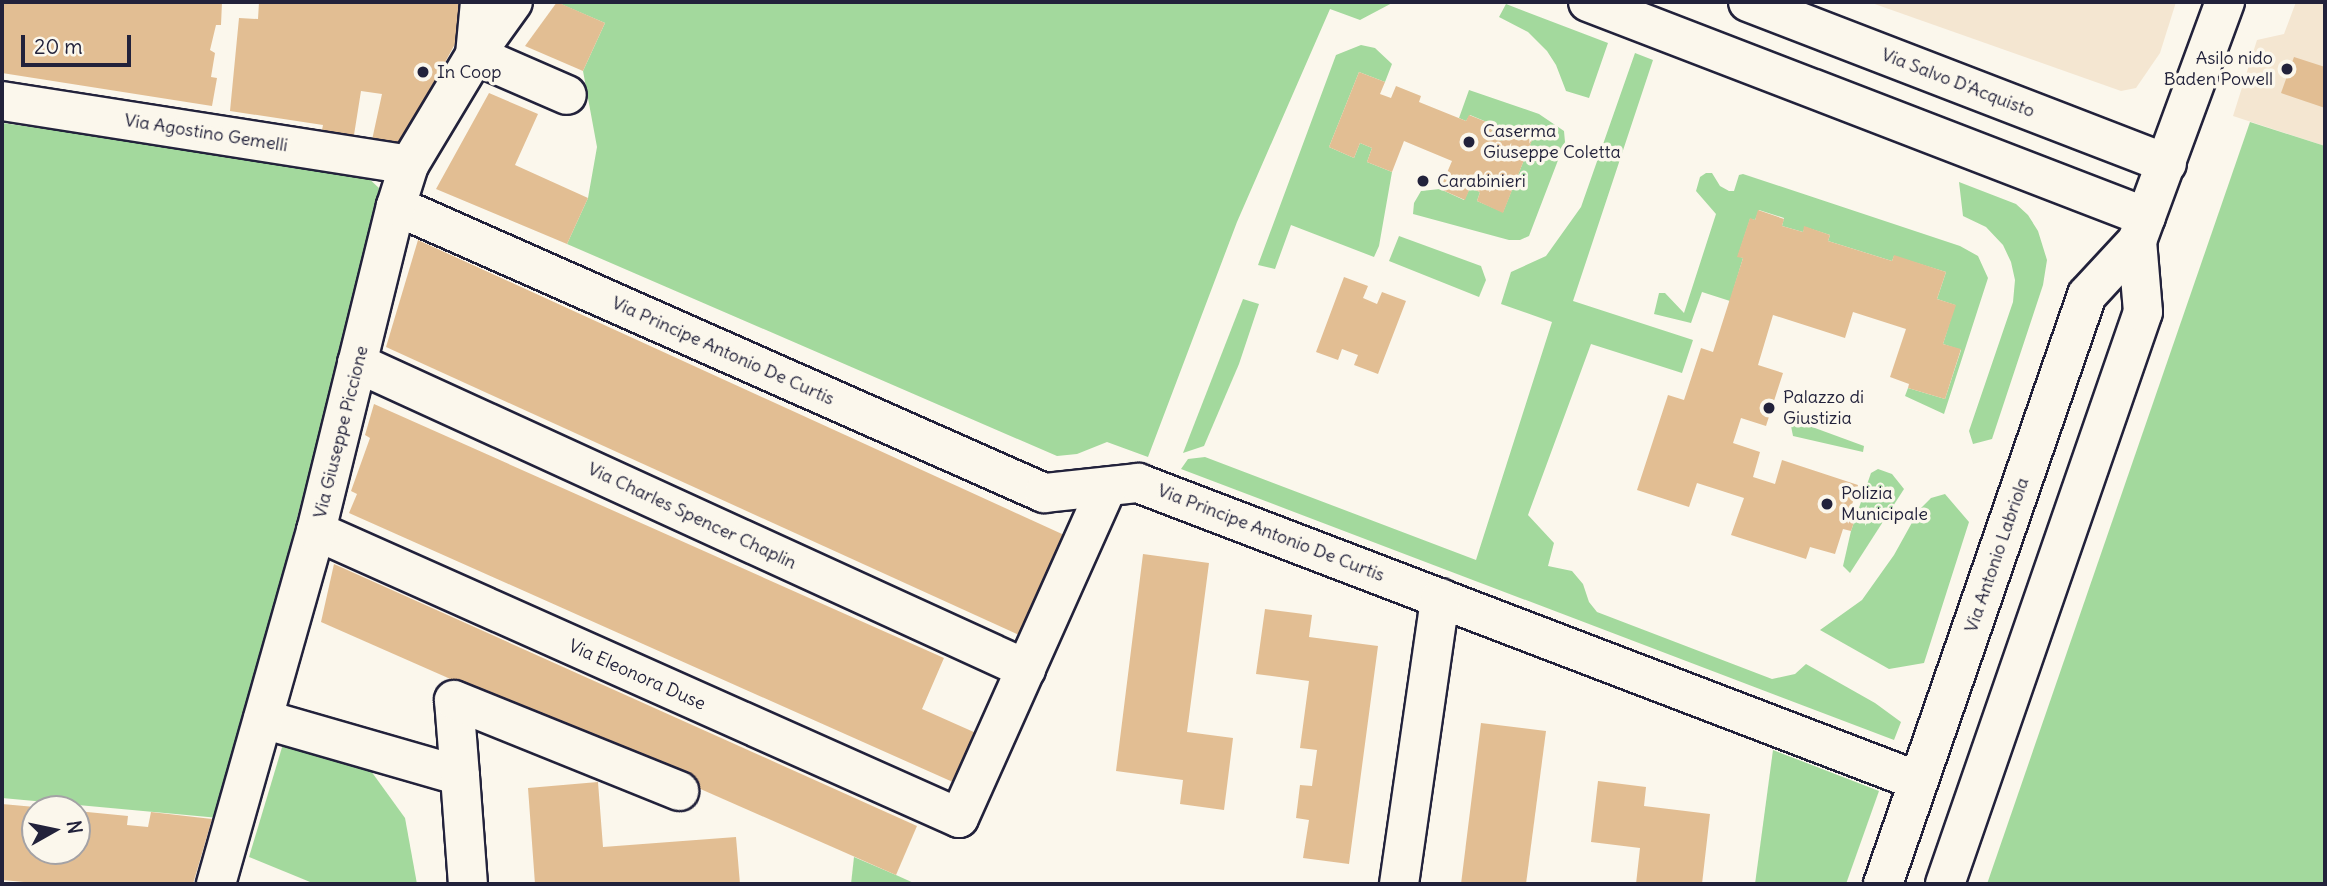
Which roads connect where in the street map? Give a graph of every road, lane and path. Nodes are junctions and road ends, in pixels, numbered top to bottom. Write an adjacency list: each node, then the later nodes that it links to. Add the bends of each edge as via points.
1 (480, 2): 7 (street)
2 (513, 2): 7 (street, Via Giuseppe Piccione)
3 (1588, 2): 9 (street)
4 (1748, 2): 6 (street, Via Salvo D'Acquisto)
5 (2225, 2): 11 (street, Via Antonio Labriola)
6 (1853, 42): 9 (street); 11 (street, Via Salvo D'Acquisto)
7 (475, 55): 8 (street); 12 (street, Via Giuseppe Piccione)
8 (567, 95)
9 (1831, 96): 14 (street)
10 (2, 101): 12 (street, Via Agostino Gemelli)
11 (2167, 164): 14 (street, Via Antonio Labriola)
12 (409, 165): 13 (street, Via Giuseppe Piccione)
13 (396, 206): 15 (street, Via Giuseppe Piccione); 16 (street, Via Principe Antonio De Curtis, via 1044,494)
14 (2142, 229): 22 (street, Via Antonio Labriola, via 2087,295); 28 (street, Via Antonio Labriola, via 2143,313)
15 (357, 363): 17 (street, Via Giuseppe Piccione); 19 (street, Via Charles Spencer Chaplin)
16 (1107, 486): 18 (street, Via Principe Antonio De Curtis, via 1138,482); 19 (street)
17 (316, 531): 19 (street, Via Eleonora Duse, via 959,818); 20 (street, Via Giuseppe Piccione)
18 (1440, 598): 22 (street, Via Principe Antonio De Curtis); 26 (street)
19 (1027, 669)
20 (263, 719): 21 (street); 24 (street, Via Giuseppe Piccione)
21 (460, 776): 23 (street, via 454,700); 25 (street)
22 (1918, 781): 27 (street, Via Antonio Labriola)
23 (679, 791)
24 (216, 884)
25 (468, 884)
26 (1399, 884)
27 (1883, 884)
28 (1945, 884)

